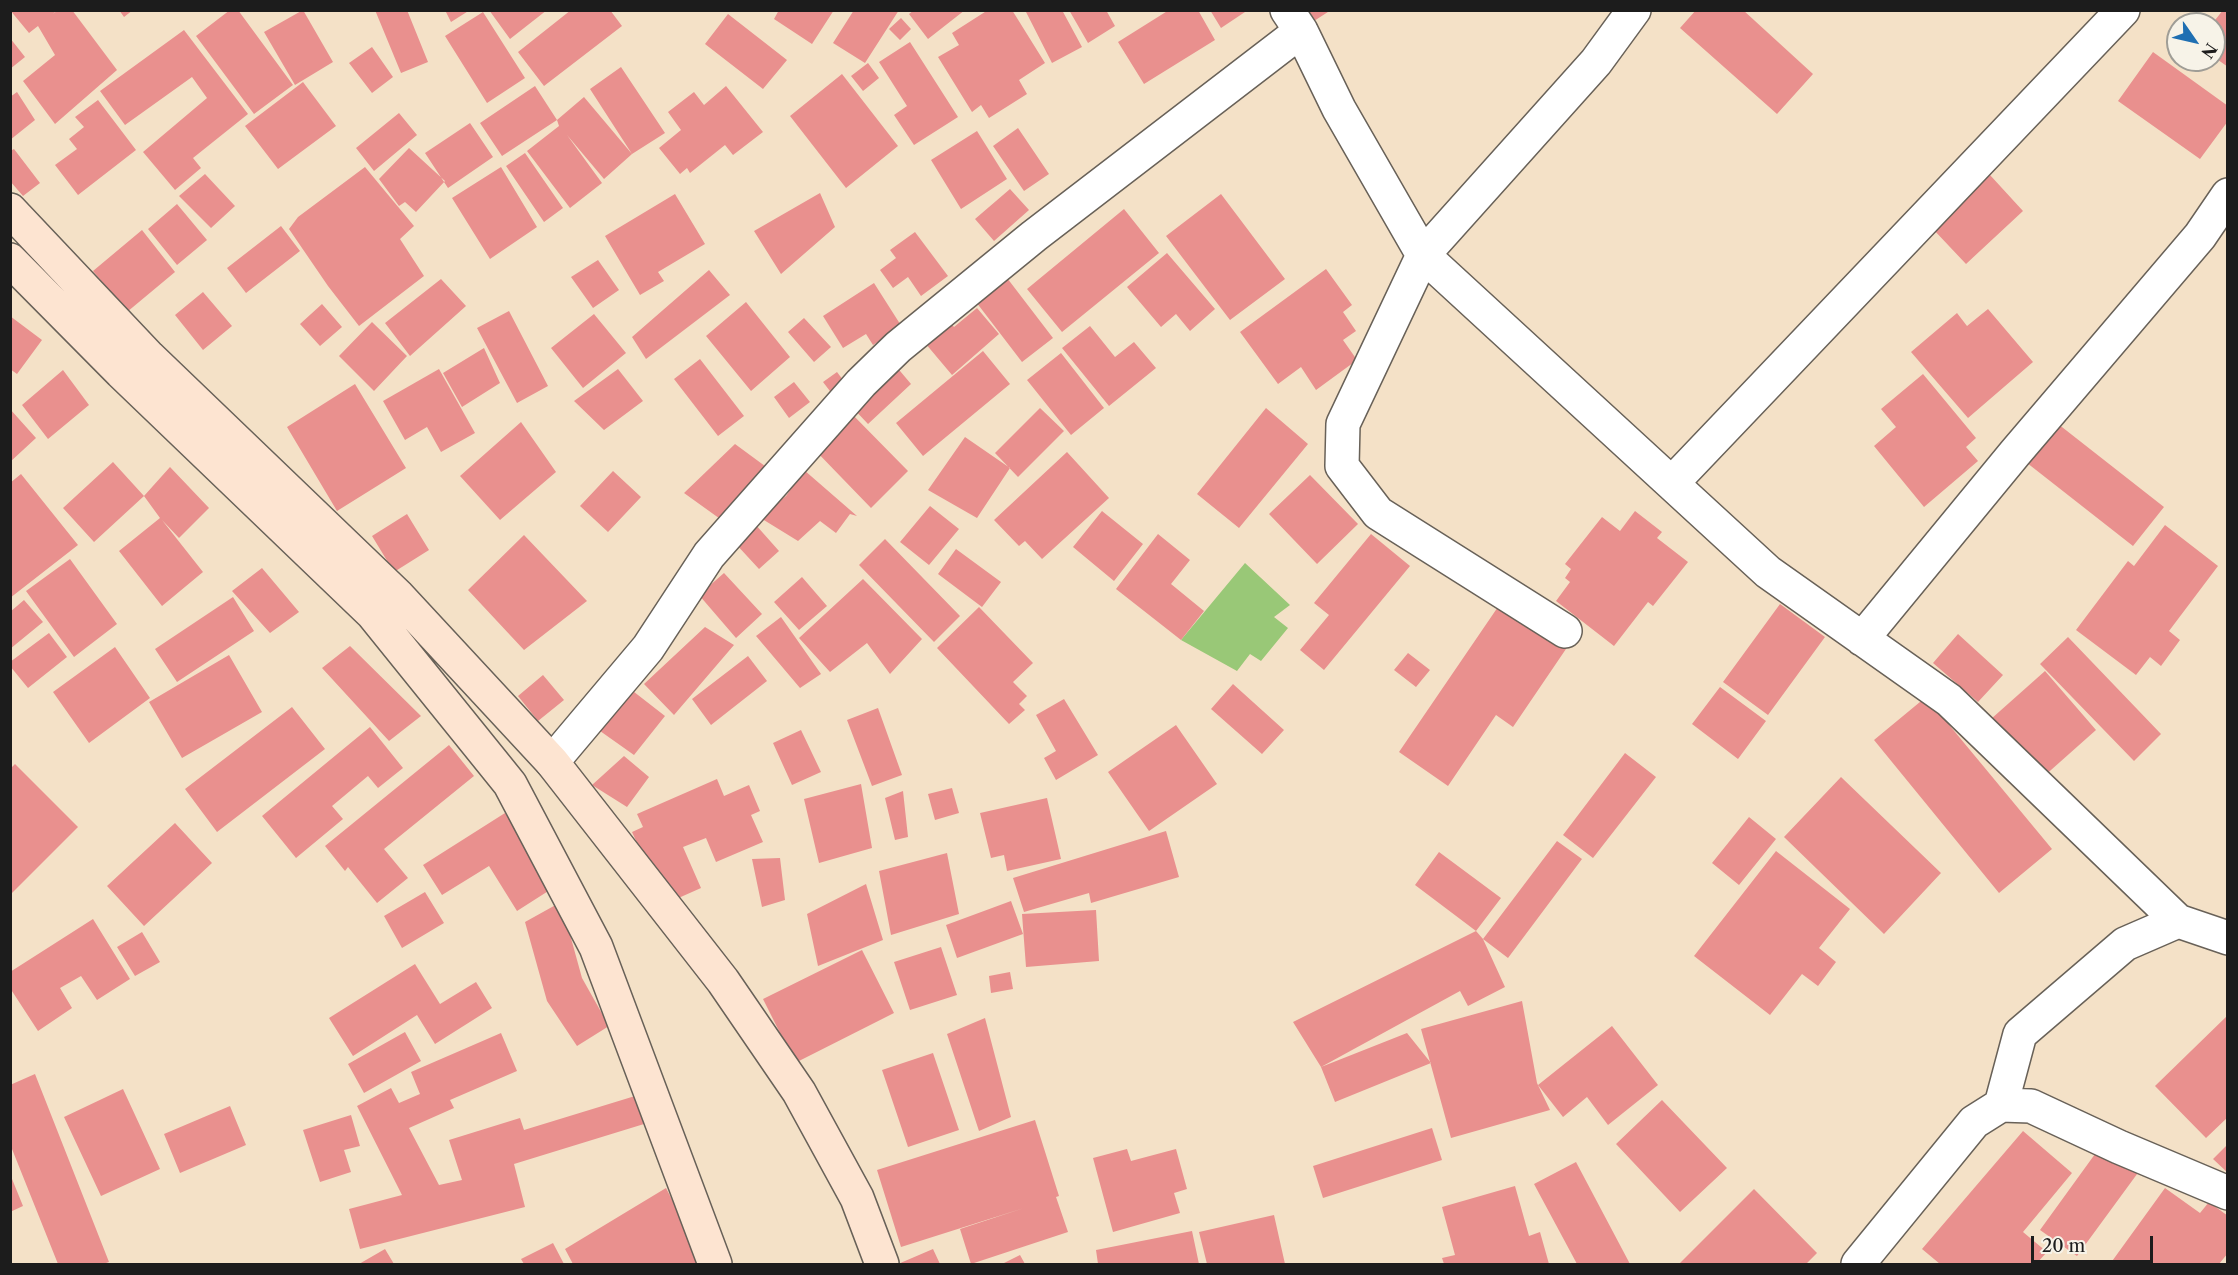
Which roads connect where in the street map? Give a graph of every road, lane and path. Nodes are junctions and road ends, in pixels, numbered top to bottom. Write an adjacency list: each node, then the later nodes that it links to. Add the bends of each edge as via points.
1 (1634, 10): 6 (street, via 1596,62)
2 (2123, 10): 8 (street)
3 (1294, 21): 6 (street, via 1339,109); 11 (street, via 898,347 868,376 710,555 648,648)
4 (2228, 195): 10 (street, via 2200,236)
5 (10, 210): 11 (street, via 149,357 398,596)
6 (1423, 255): 8 (street); 9 (street, via 1343,424 1342,466 1378,513)
7 (10, 260): 17 (street, via 372,613 510,784 596,947)
8 (1672, 483): 10 (street, via 1768,572)
9 (1564, 631)
10 (1862, 639): 12 (street, via 1949,700)
11 (552, 762): 18 (street, via 723,981 799,1092 857,1198)
12 (2178, 921): 13 (street); 14 (street, via 2125,944 2020,1034)
13 (2226, 935)
14 (2001, 1105): 15 (street, via 2031,1106); 16 (street, via 1974,1122)
15 (2228, 1193)
16 (1863, 1263)
17 (715, 1264)
18 (882, 1264)

